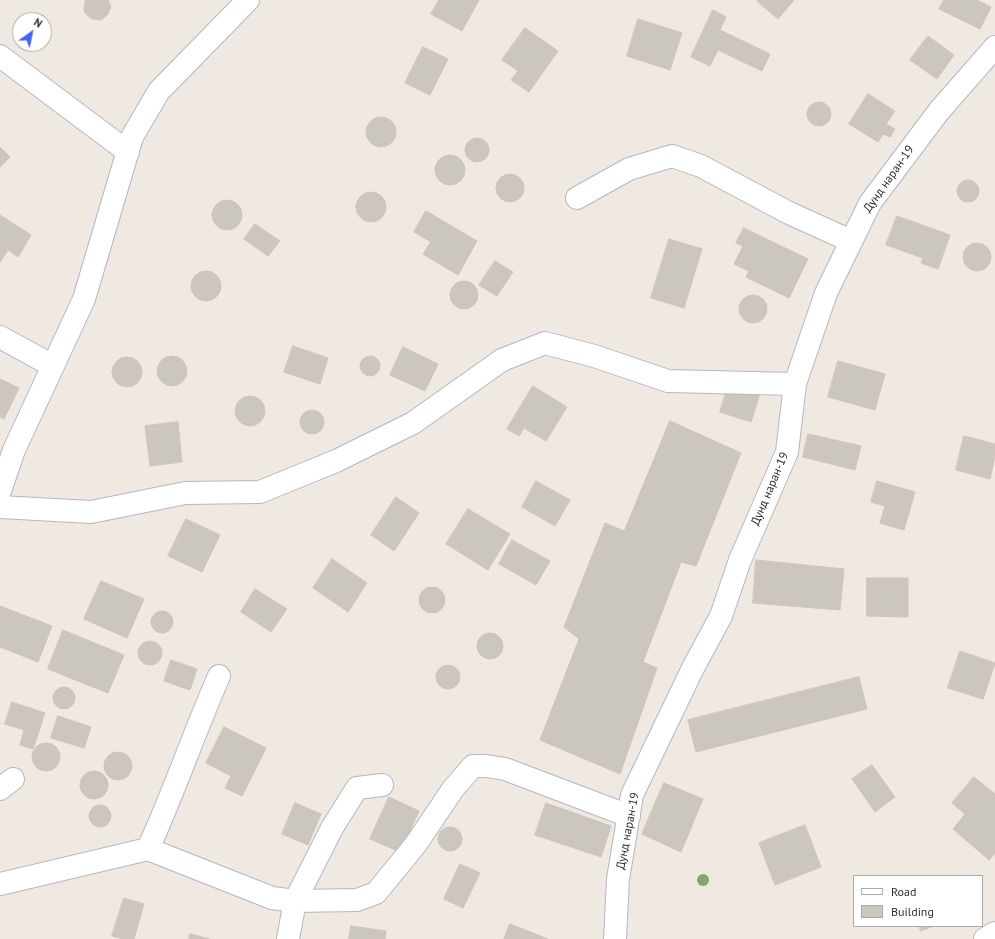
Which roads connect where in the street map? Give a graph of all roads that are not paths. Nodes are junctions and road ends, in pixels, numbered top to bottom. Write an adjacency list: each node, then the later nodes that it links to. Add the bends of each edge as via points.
1 (248, 0): 4 (street, via 159,91 132,137)
2 (995, 47): 6 (street, Дунд наран-19, via 940,111 870,202)
3 (0, 56): 4 (street)
4 (128, 152): 8 (street, via 84,299)
5 (577, 198): 6 (street, via 629,169 672,156 701,166 789,213)
6 (851, 241): 9 (street, Дунд наран-19, via 826,293)
7 (0, 337): 8 (street)
8 (53, 366): 10 (street, via 14,450)
9 (795, 384): 11 (street, via 668,381 594,356 545,343 502,360 413,423 336,461 260,492 185,493 91,512); 14 (street, Дунд наран-19, via 787,452 740,560 721,616 632,795)
10 (0, 491)
11 (0, 507)
12 (219, 676): 15 (street)
13 (382, 785): 17 (street, via 357,788 332,828)
14 (629, 816): 17 (street, via 505,769 473,766 453,789 416,844 376,893 357,900); 19 (street, Дунд наран-19, via 618,879)
15 (148, 849): 16 (street); 17 (street, via 272,898)
16 (0, 884)
17 (295, 901): 20 (street)
18 (995, 933): 21 (street)
19 (617, 937)
20 (288, 939)
21 (986, 939)

